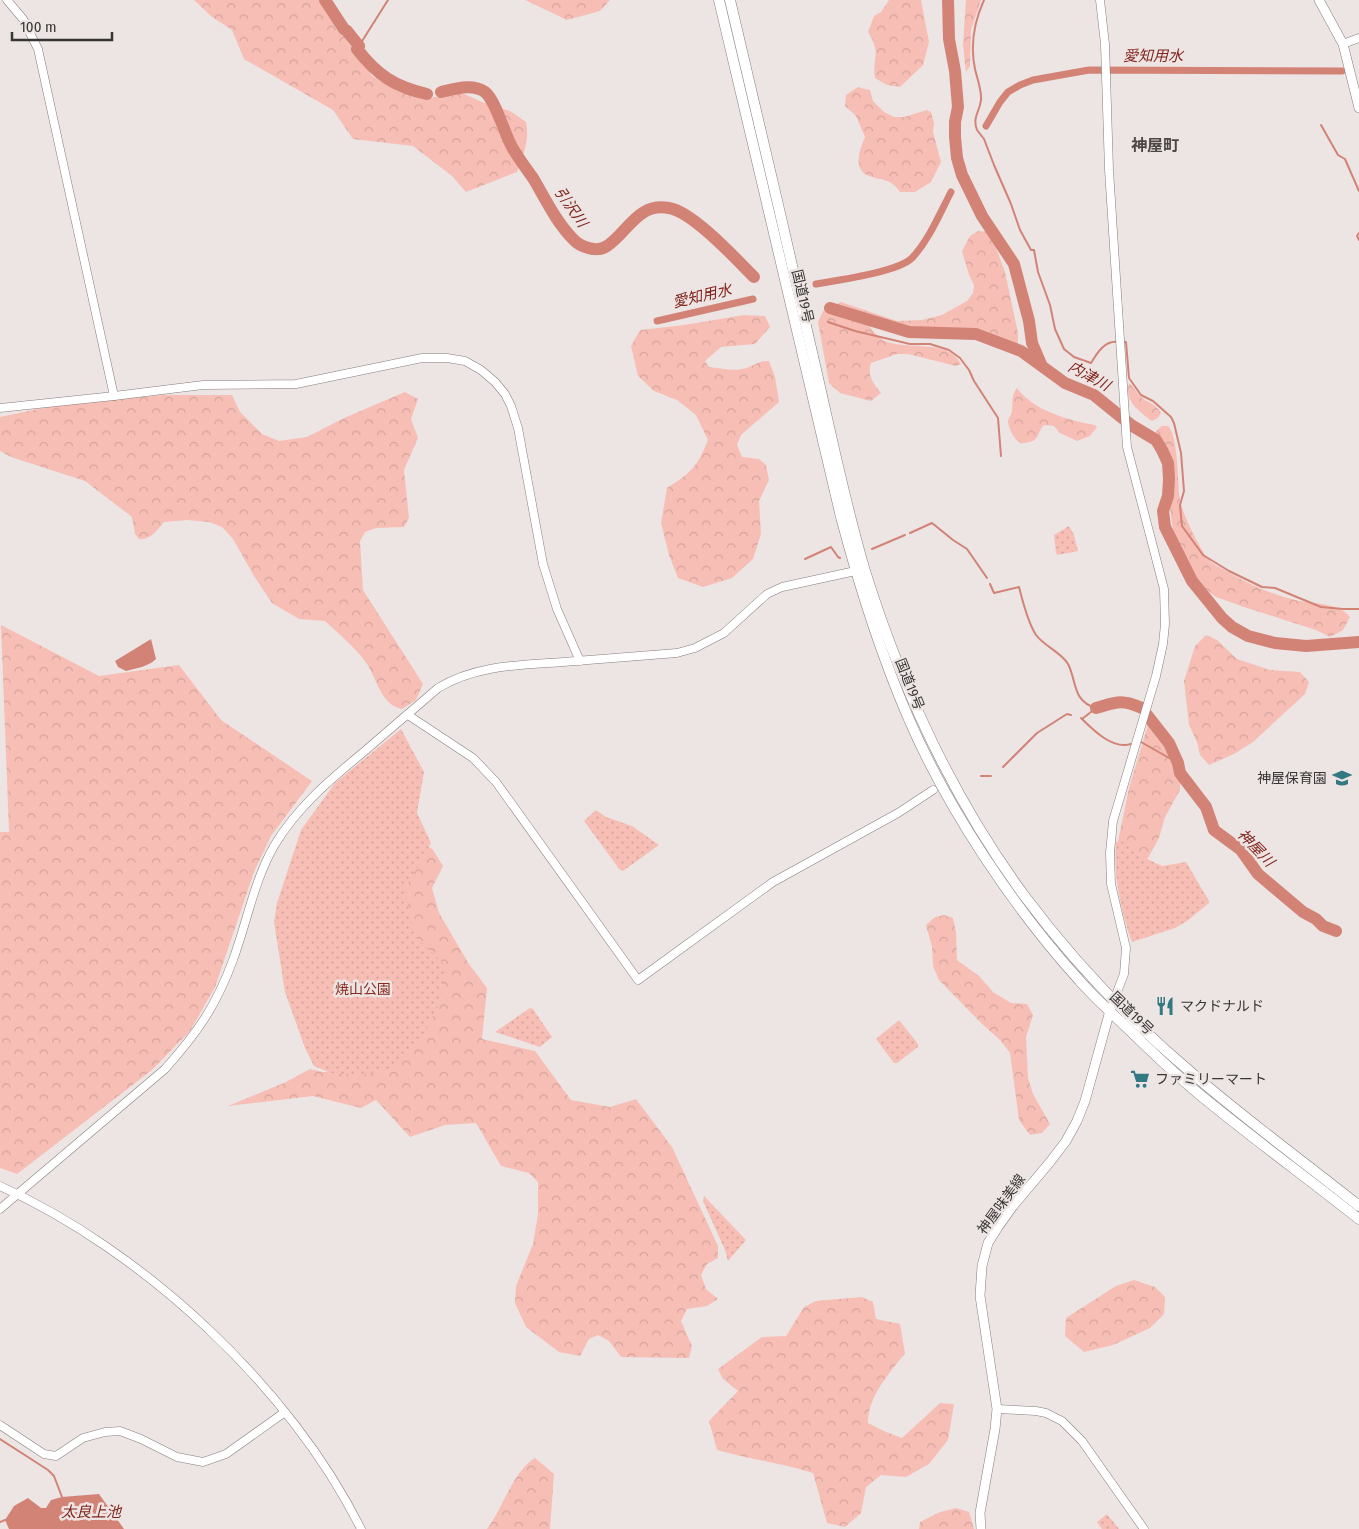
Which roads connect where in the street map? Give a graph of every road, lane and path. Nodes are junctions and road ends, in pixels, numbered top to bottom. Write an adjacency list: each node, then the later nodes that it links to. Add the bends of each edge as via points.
1 (7, 0): 9 (street, via 23,19 38,49)
2 (718, 0): 5 (highway, 国道19号)
3 (1100, 0): 17 (street, via 1126,438 1164,590 1165,624 1156,676 1113,821 1111,884 1126,948 1124,974)
4 (1319, 0): 7 (main road)
5 (729, 6): 11 (highway, 国道19号, via 837,458)
6 (1359, 38): 7 (street)
7 (1343, 44): 8 (main road)
8 (1359, 108)
9 (114, 396): 10 (street); 12 (street, via 202,385 296,384 422,358 465,361 481,370 496,382 511,406 548,585)
10 (0, 408)
11 (860, 570): 12 (street, via 782,587 767,594 724,633 695,648 677,653); 16 (highway, 国道19号, via 900,670 944,765); 18 (highway, 国道19号, via 888,667 909,719 958,812 1011,894 1079,980)
12 (580, 661): 13 (street, via 499,667 467,675 438,688)
13 (408, 715): 14 (street, via 473,758 496,782 638,980 773,882); 20 (street, via 326,783 296,815 274,846 258,881 221,990 188,1044 166,1069)
14 (933, 790)
15 (1009, 859): 16 (highway)
16 (1008, 871): 17 (highway, 国道19号, via 1062,942)
17 (1114, 1000): 18 (main road, 神屋味美線); 21 (highway, 国道19号, via 1193,1074)
18 (1110, 1011): 23 (highway, 国道19号, via 1198,1094); 24 (main road, 神屋味美線, via 1077,1121 1066,1141 1013,1206 988,1243 980,1296)
19 (0, 1186): 20 (street)
20 (18, 1194): 22 (street); 25 (street, via 76,1226 181,1304 213,1332)
21 (1359, 1206)
22 (0, 1209)
23 (1359, 1218)
24 (997, 1409): 28 (main road, 神屋味美線, via 982,1494); 29 (street, via 1036,1411 1062,1421 1082,1441)
25 (285, 1412): 26 (street, via 226,1454 203,1462 177,1457 120,1431 83,1438 56,1456 44,1454); 27 (street, via 328,1473)
26 (0, 1425)
27 (361, 1529)
28 (981, 1529)
29 (1144, 1529)

